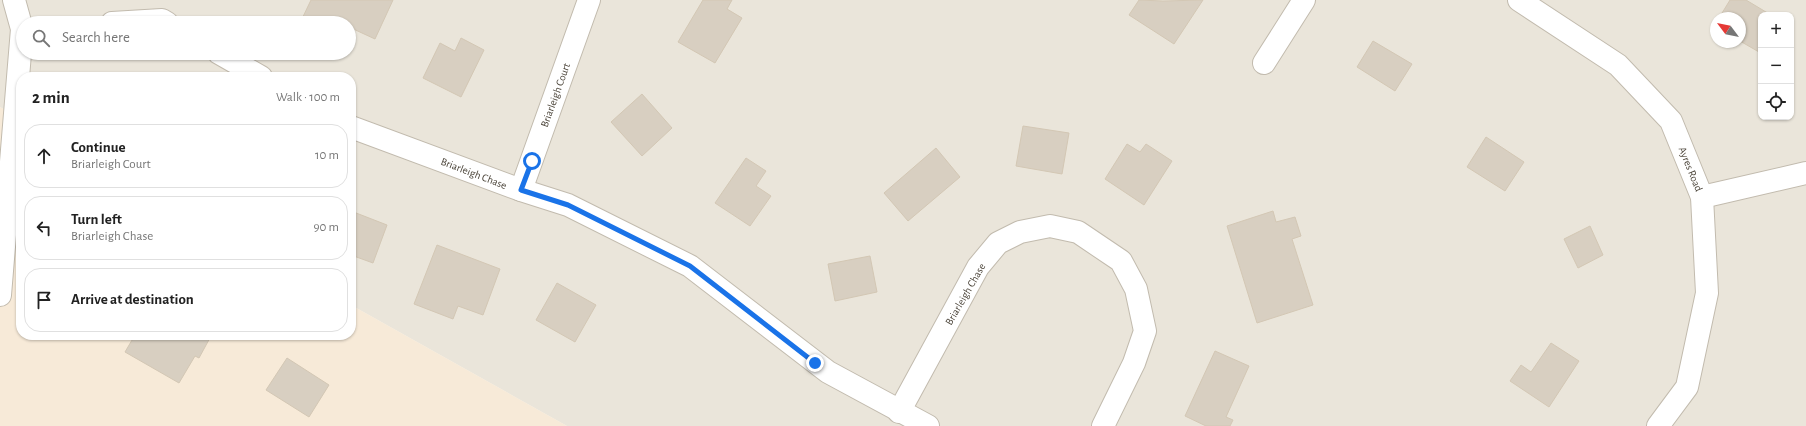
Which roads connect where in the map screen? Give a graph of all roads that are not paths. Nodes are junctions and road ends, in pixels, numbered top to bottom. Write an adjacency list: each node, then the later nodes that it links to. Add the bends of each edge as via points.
1 (14, 0): 5 (street)
2 (589, 0): 14 (street, Briarleigh Court)
3 (1304, 0): 8 (street)
4 (1519, 0): 15 (street, Ayres Road, via 1618,65 1671,121)
5 (18, 16)
6 (19, 60): 9 (street)
7 (231, 60): 10 (street)
8 (1264, 63)
9 (18, 72)
10 (252, 72)
11 (16, 102): 16 (street)
12 (356, 129): 14 (street, Briarleigh Chase)
13 (1806, 173): 15 (street)
14 (521, 190): 17 (street, Briarleigh Chase, via 568,205 690,266 828,372)
15 (1702, 197): 20 (street, Ayres Road, via 1706,293 1687,387)
16 (0, 295)
17 (899, 412): 18 (street, Briarleigh Chase); 19 (street, Briarleigh Chase, via 978,267 998,243 1020,232 1050,226 1078,232 1121,261 1136,289 1145,331 1134,364)
18 (928, 426)
19 (1103, 426)
20 (1658, 426)

